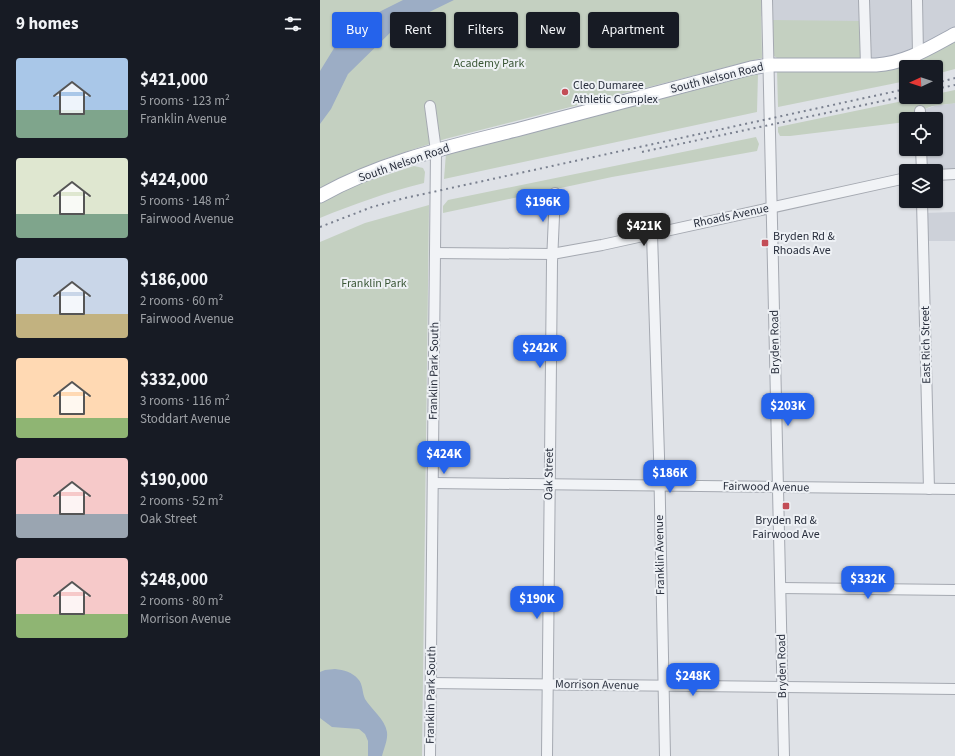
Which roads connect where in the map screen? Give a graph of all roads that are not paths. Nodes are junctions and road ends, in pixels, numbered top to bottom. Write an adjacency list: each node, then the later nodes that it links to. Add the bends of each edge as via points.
1 (767, 0): 6 (street, Bryden Road)
2 (864, 0): 7 (street)
3 (916, 0): 5 (street)
4 (955, 34): 5 (main road, South Nelson Road)
5 (918, 54): 7 (main road, South Nelson Road, via 890,64)
6 (769, 65): 7 (main road, South Nelson Road); 9 (main road, South Nelson Road); 15 (street, Bryden Road)
7 (866, 65)
8 (430, 106): 9 (street, Franklin Park South)
9 (436, 151): 14 (main road, South Nelson Road, via 374,171); 18 (street, Franklin Park South)
10 (955, 174): 11 (street)
11 (943, 175)
12 (899, 180): 15 (street, Rhoads Avenue)
13 (555, 193): 19 (street, Oak Street)
14 (320, 196)
15 (772, 207): 17 (street, Rhoads Avenue); 23 (street, Bryden Road)
16 (922, 208): 24 (street, East Rich Street)
17 (652, 234): 19 (street, Rhoads Avenue); 22 (street, Franklin Avenue)
18 (435, 253): 19 (street, Rhoads Avenue); 20 (street, Franklin Park South)
19 (552, 254): 21 (street, Oak Street)
20 (433, 483): 21 (street, Fairwood Avenue); 28 (street, Franklin Park South)
21 (549, 485): 22 (street, Fairwood Avenue); 29 (street, Oak Street)
22 (659, 486): 23 (street, Fairwood Avenue); 30 (street, Franklin Avenue)
23 (779, 487): 24 (street, Fairwood Avenue); 26 (street, Bryden Road)
24 (929, 489): 25 (street, Fairwood Avenue)
25 (955, 489)
26 (781, 588): 27 (street); 31 (street, Bryden Road)
27 (955, 590)
28 (431, 683): 29 (street, Morrison Avenue); 33 (street, Franklin Park South)
29 (547, 684): 30 (street, Morrison Avenue); 34 (street, Oak Street)
30 (663, 686): 31 (street, Morrison Avenue); 35 (street, Franklin Avenue)
31 (783, 687): 32 (street, Morrison Avenue); 36 (street, Bryden Road)
32 (955, 689)
33 (430, 756)
34 (547, 756)
35 (664, 756)
36 (784, 756)

